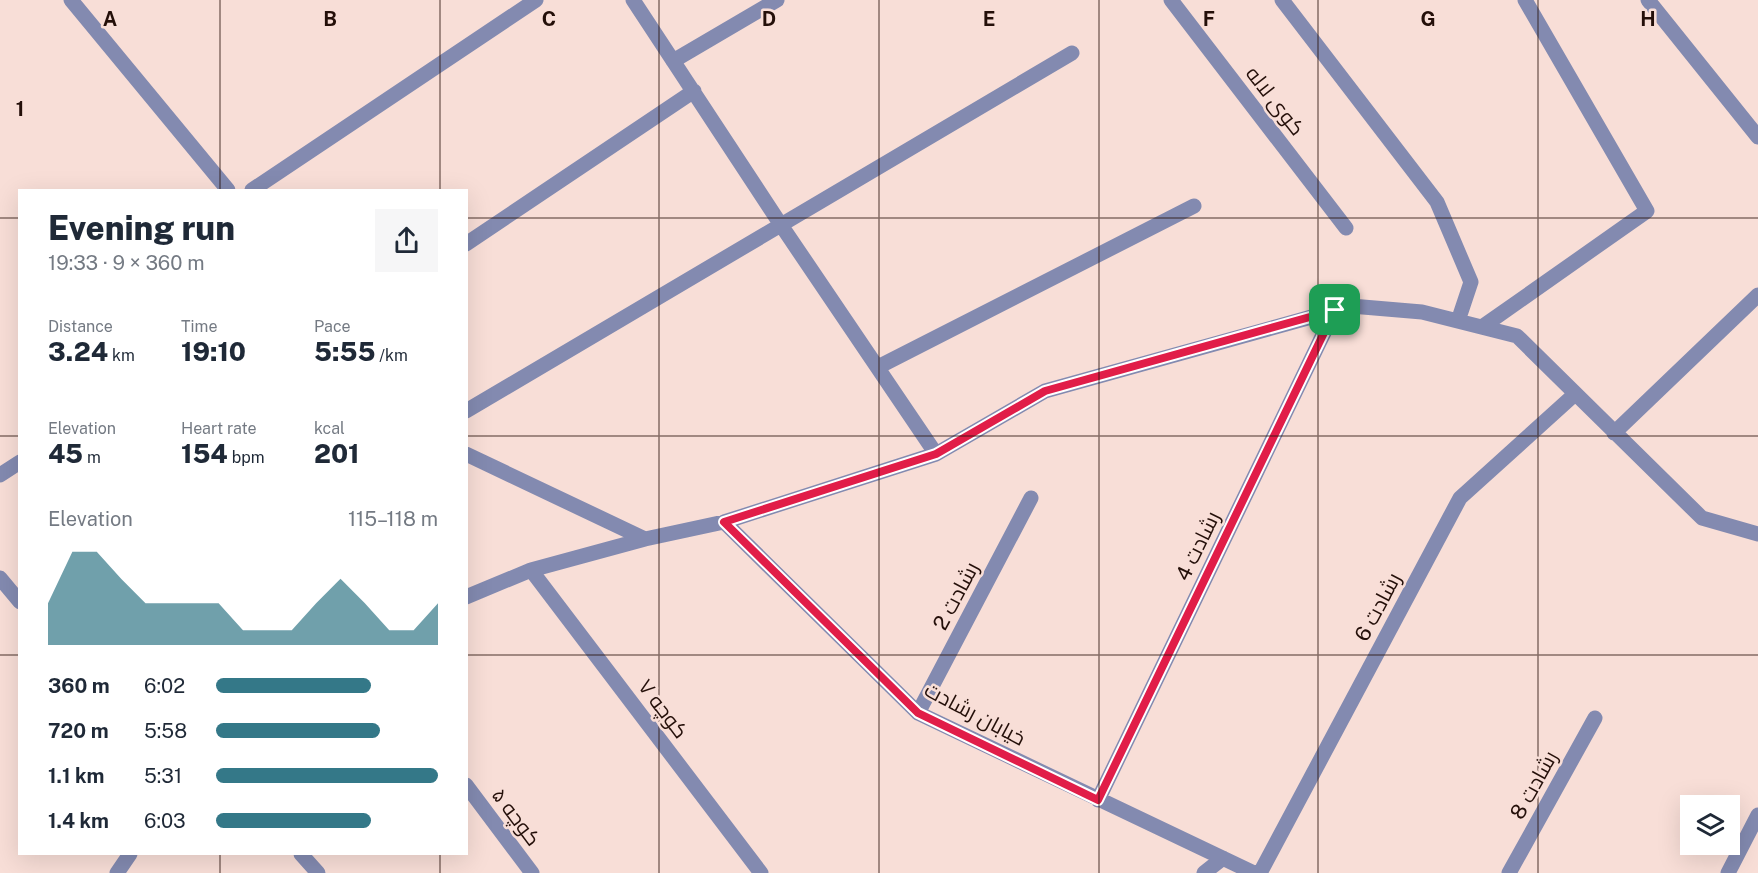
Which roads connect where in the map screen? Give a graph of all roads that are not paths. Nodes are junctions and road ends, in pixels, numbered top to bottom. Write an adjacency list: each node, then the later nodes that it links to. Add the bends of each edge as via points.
1 (71, 0): 13 (street)
2 (536, 0): 14 (street)
3 (633, 0): 10 (street)
4 (777, 0): 10 (street)
5 (1170, 0): 17 (street, کوی لاله)
6 (1282, 0): 21 (street, via 1437,202 1471,282)
7 (1525, 0): 22 (street, via 1647,211)
8 (1648, 0): 12 (street)
9 (1072, 53): 16 (street)
10 (674, 62): 11 (street)
11 (694, 91): 16 (street); 18 (street)
12 (1758, 137)
13 (227, 189)
14 (253, 189)
15 (1194, 206): 23 (street)
16 (781, 225): 23 (street); 25 (street)
17 (1346, 228)
18 (468, 243)
19 (1758, 295): 26 (street)
20 (1335, 310): 21 (street, via 1351,306 1422,312); 27 (street, via 1045,391); 42 (street, رشادت 4)
21 (1458, 321): 22 (street)
22 (1482, 327): 24 (street, via 1517,336)
23 (878, 367): 27 (street)
24 (1575, 393): 26 (street); 53 (street, رشادت 6, via 1460,498)
25 (468, 410)
26 (1614, 433): 33 (street, via 1702,519)
27 (936, 454): 32 (street)
28 (468, 455): 34 (street)
29 (18, 463): 30 (street)
30 (0, 476)
31 (1030, 498): 39 (street, رشادت 2)
32 (724, 522): 34 (street); 39 (street, خیابان رشادت)
33 (1758, 534)
34 (645, 539): 35 (street)
35 (531, 570): 37 (street); 50 (street, کوچه ۷)
36 (0, 578): 38 (street)
37 (468, 596)
38 (18, 600)
39 (918, 713): 42 (street, خیابان رشادت)
40 (1595, 717): 54 (street, رشادت 8)
41 (468, 788): 49 (street, کوچه ۵)
42 (1098, 800): 46 (street, خیابان رشادت)
43 (1758, 815): 55 (street)
44 (129, 855): 47 (street)
45 (302, 855): 48 (street)
46 (1223, 858): 51 (street); 52 (street, خیابان رشادت)
47 (117, 873)
48 (318, 873)
49 (532, 873)
50 (761, 873)
51 (1204, 873)
52 (1254, 873)
53 (1260, 873)
54 (1509, 873)
55 (1728, 873)

